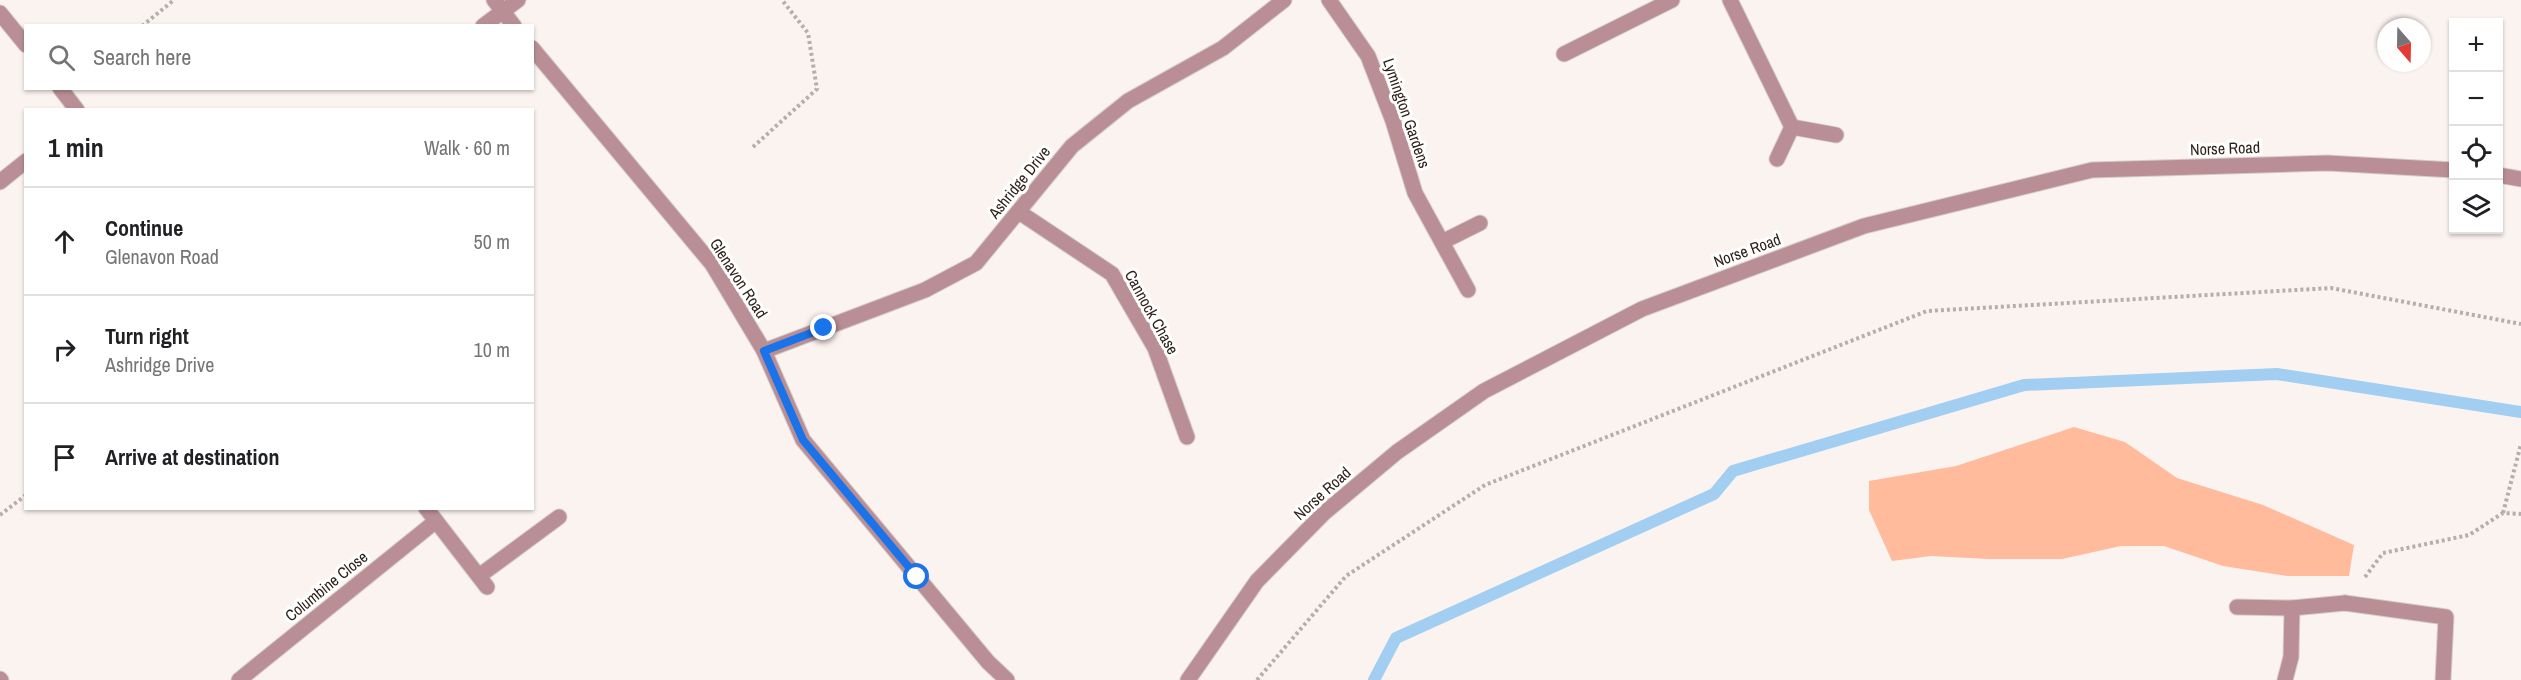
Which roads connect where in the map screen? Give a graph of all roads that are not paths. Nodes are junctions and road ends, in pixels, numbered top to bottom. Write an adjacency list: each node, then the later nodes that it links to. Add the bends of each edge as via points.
1 (518, 0): 6 (street)
2 (1284, 0): 23 (street, Ashridge Drive, via 1223,48 1128,101 1072,146)
3 (1329, 0): 25 (street, Lymington Gardens, via 1368,56 1415,193)
4 (1672, 0): 12 (street)
5 (1730, 0): 15 (street)
6 (498, 6): 8 (street); 9 (street)
7 (0, 13): 10 (street)
8 (484, 24)
9 (512, 24)
10 (24, 43)
11 (534, 50): 27 (street, Glenavon Road, via 712,264)
12 (1564, 54)
13 (62, 90): 14 (street)
14 (75, 108)
15 (1792, 127): 16 (street); 17 (street)
16 (1836, 135)
17 (1777, 159)
18 (24, 163): 22 (street)
19 (2449, 170): 35 (street, Norse Road, via 2327,163 2092,170 1864,226 1642,309 1485,392 1397,452 1324,513 1257,581)
20 (2503, 176): 21 (street)
21 (2521, 179)
22 (0, 182)
23 (1018, 212): 27 (street, Ashridge Drive, via 976,263 925,290); 28 (street, Cannock Chase, via 1112,274 1155,348)
24 (1480, 223): 25 (street)
25 (1442, 242): 26 (street, Lymington Gardens)
26 (1468, 290)
27 (764, 351): 34 (street, Glenavon Road, via 803,440)
28 (1187, 437)
29 (431, 515): 30 (street, Columbine Close, via 483,581); 33 (street, Columbine Close)
30 (559, 517)
31 (2237, 607): 32 (street)
32 (2292, 608): 36 (street, via 2291,657); 37 (street, via 2344,603 2446,616)
33 (239, 680)
34 (1007, 680)
35 (1188, 680)
36 (2285, 680)
37 (2443, 680)

